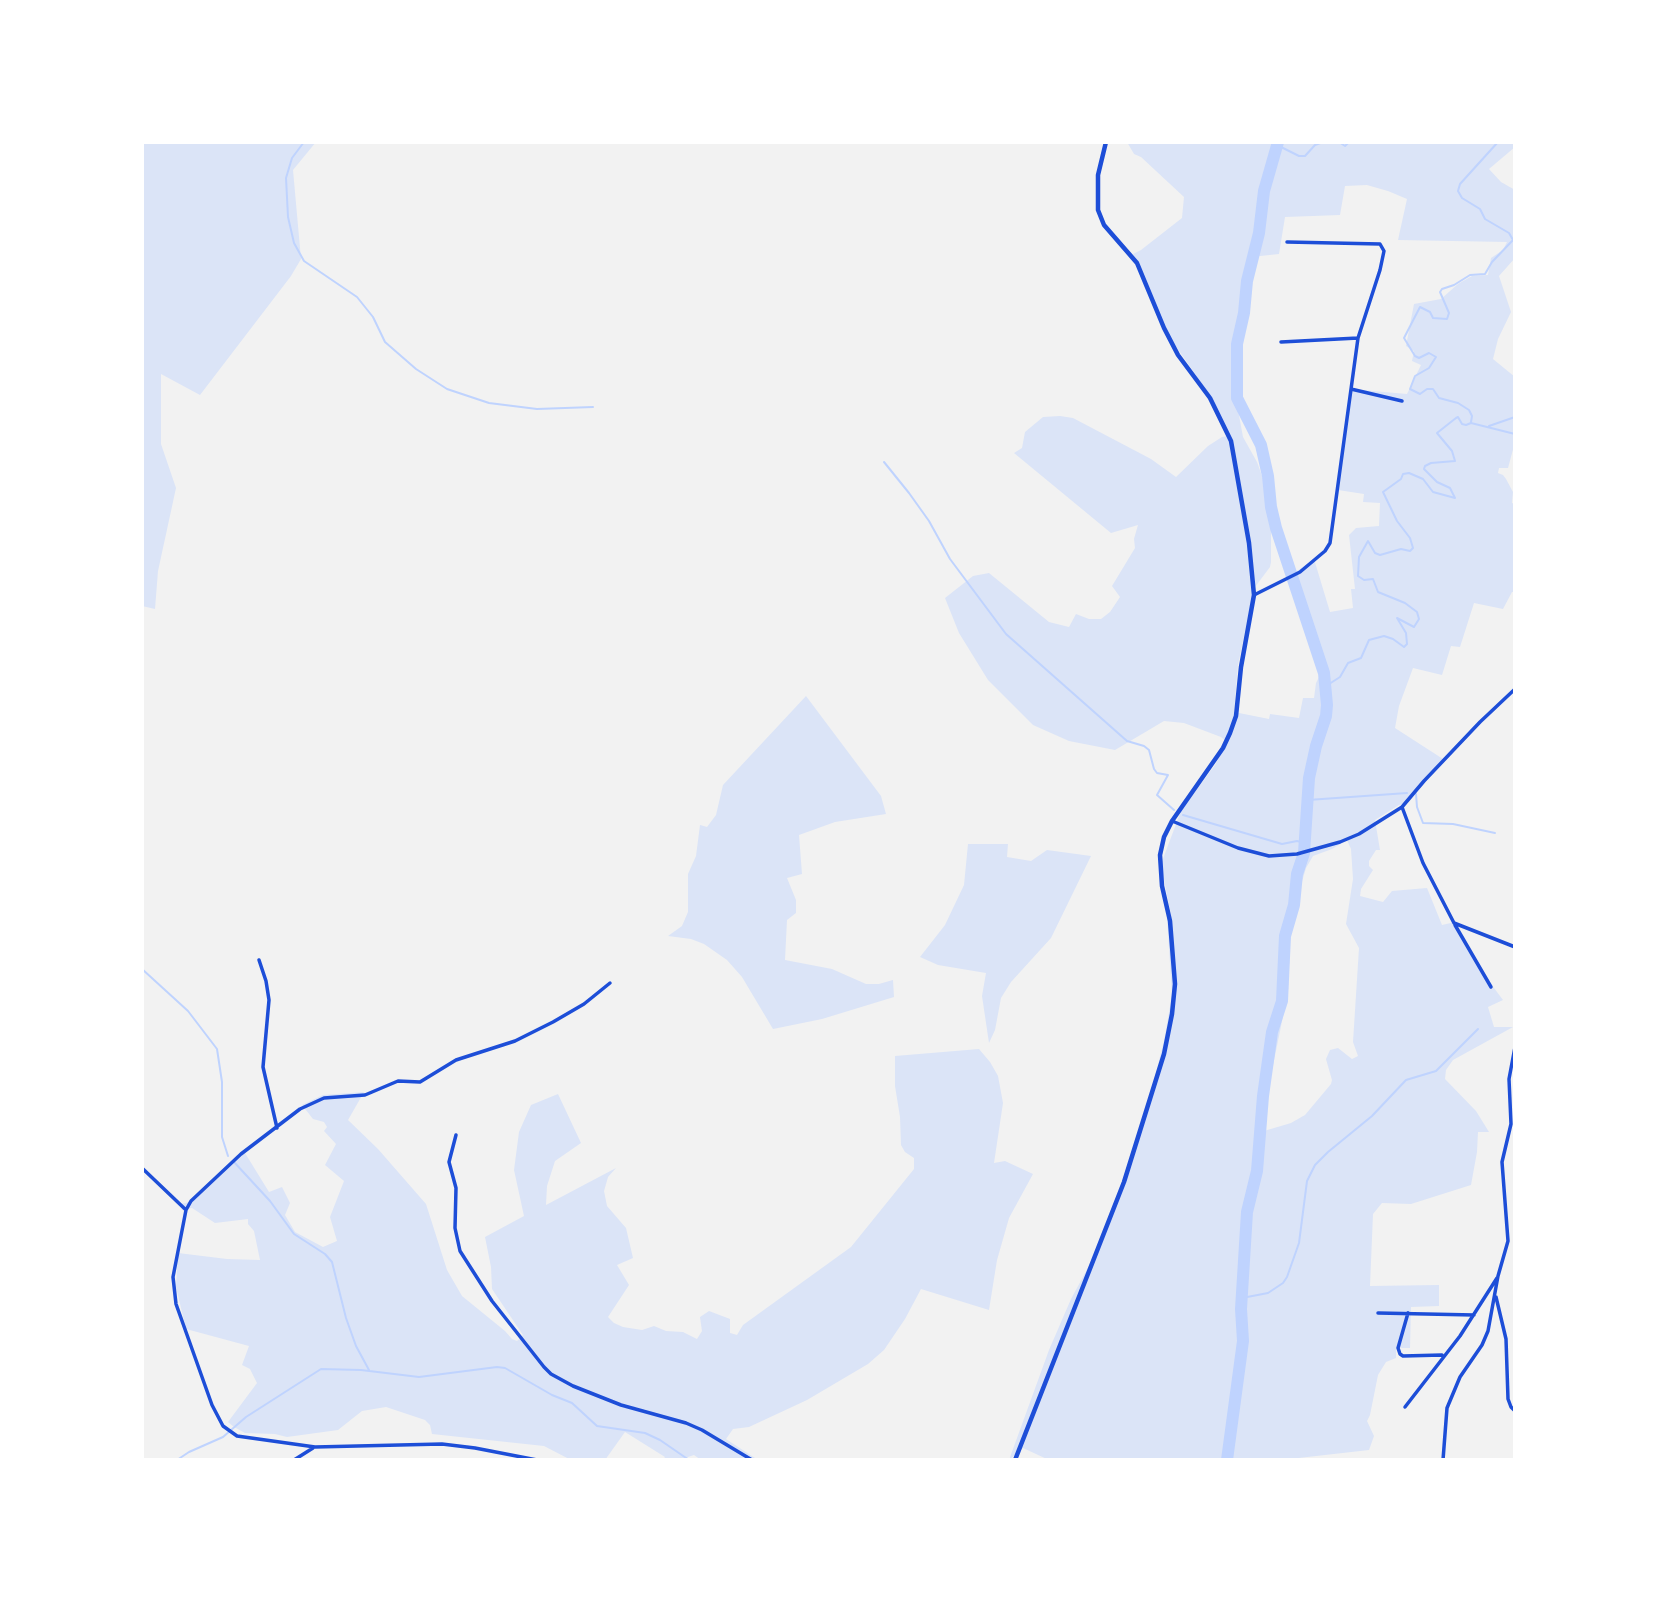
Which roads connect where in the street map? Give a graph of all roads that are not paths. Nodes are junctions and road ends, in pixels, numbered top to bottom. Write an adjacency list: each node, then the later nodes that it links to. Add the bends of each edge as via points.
1 (1106, 142): 7 (street, via 1098,175 1098,210 1104,225 1137,263 1173,346 1210,398 1231,441)
2 (1287, 242): 3 (street, via 1380,244 1384,251 1380,270)
3 (1358, 338): 4 (street); 5 (street)
4 (1281, 342)
5 (1351, 389): 6 (street); 7 (street, via 1333,533 1325,551 1300,572)
6 (1402, 401)
7 (1254, 595): 10 (street, via 1230,733)
8 (1515, 689): 9 (street)
9 (1402, 807): 10 (street, via 1359,834 1297,854 1269,856); 11 (street, via 1423,863)
10 (1172, 821): 33 (street, via 1160,855 1175,984 1164,1054 1124,1182)
11 (1454, 923): 12 (street); 15 (street)
12 (1515, 947)
13 (258, 960): 17 (street, via 269,1000 263,1067)
14 (610, 983): 17 (street, via 553,1023 515,1041 456,1060 427,1079 398,1081 365,1095 324,1098)
15 (1491, 986)
16 (1515, 1047): 21 (street, via 1509,1079 1511,1124 1502,1162 1508,1241)
17 (276, 1128): 20 (street, via 197,1194)
18 (456, 1135): 32 (street, via 449,1162 456,1188 460,1251 544,1367 573,1386 702,1430)
19 (142, 1168): 20 (street)
20 (186, 1210): 29 (street, via 173,1277 174,1296 220,1422 237,1436)
21 (1498, 1276): 22 (street); 25 (street)
22 (1496, 1295): 28 (street, via 1506,1339 1508,1399); 34 (street, via 1482,1345 1452,1393)
23 (1378, 1313): 24 (street)
24 (1408, 1313): 25 (street); 26 (street, via 1400,1354)
25 (1474, 1315): 26 (street)
26 (1443, 1355): 27 (street)
27 (1405, 1407)
28 (1515, 1411)
29 (315, 1447): 30 (street); 31 (street, via 442,1444)
30 (294, 1460)
31 (537, 1460)
32 (752, 1460)
33 (1015, 1460)
34 (1443, 1460)

